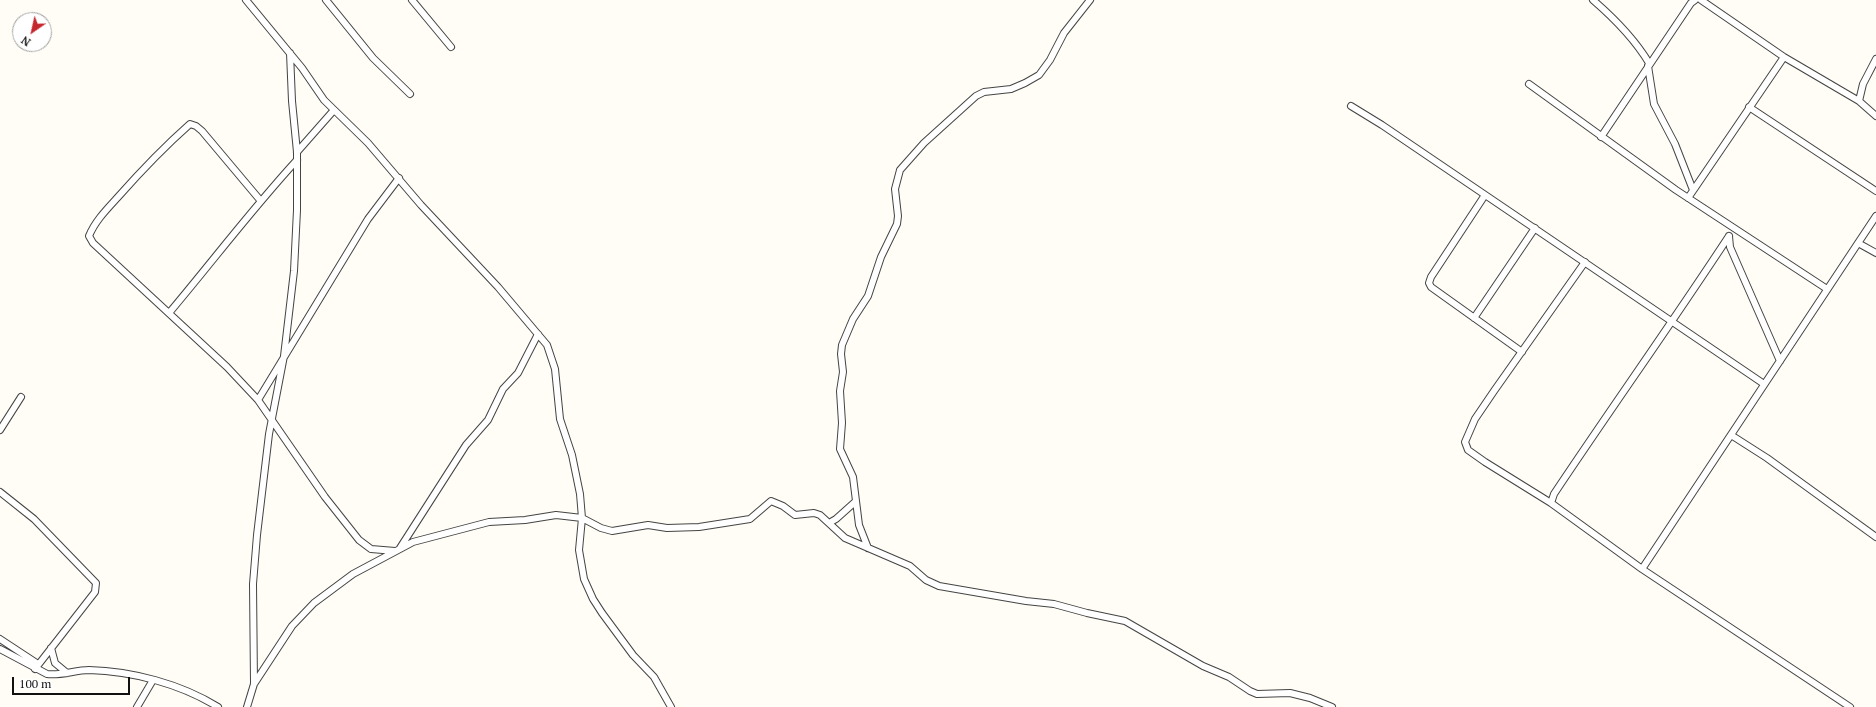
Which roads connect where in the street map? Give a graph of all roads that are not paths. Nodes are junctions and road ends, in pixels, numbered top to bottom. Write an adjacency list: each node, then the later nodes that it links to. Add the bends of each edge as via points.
1 (246, 0): 9 (street)
2 (326, 0): 14 (street, via 373,58)
3 (412, 0): 8 (street)
4 (1090, 0): 51 (street, via 1064,33 1039,75 1011,89 984,92 976,96 924,143 900,170 895,189 897,224 881,257 868,296 849,328 841,350 843,372 840,391 840,449 853,477)
5 (1593, 0): 12 (street, via 1624,29 1639,47)
6 (1695, 0): 12 (street)
7 (1701, 0): 10 (street)
8 (451, 47)
9 (290, 53): 18 (street); 21 (street)
10 (1784, 57): 15 (street); 17 (street)
11 (1876, 59): 15 (street, via 1863,84)
12 (1649, 65): 20 (street); 24 (street, via 1654,104 1675,144)
13 (1529, 84): 20 (street)
14 (410, 94)
15 (1859, 101): 19 (street)
16 (1351, 106): 26 (street)
17 (1749, 107): 24 (street); 25 (street)
18 (334, 110): 21 (street); 23 (street)
19 (1876, 116)
20 (1601, 137): 27 (street)
21 (297, 152): 22 (street)
22 (297, 160): 28 (street); 42 (street, via 294,271)
23 (399, 178): 40 (street); 42 (street, via 368,219)
24 (1693, 190): 27 (street)
25 (1876, 191)
26 (1485, 195): 30 (street); 38 (street, via 1431,278 1430,284)
27 (1688, 198): 31 (street)
28 (260, 200): 37 (street, via 234,236); 37 (street, via 202,131 190,124 139,173 106,211 89,236 93,243)
29 (1876, 216): 33 (street)
30 (1535, 228): 35 (street); 38 (street)
31 (1734, 228): 32 (street); 36 (street)
32 (1729, 236): 39 (street); 43 (street, via 1730,247)
33 (1858, 243): 34 (street); 36 (street)
34 (1876, 253)
35 (1585, 262): 39 (street); 41 (street)
36 (1828, 289): 43 (street)
37 (169, 313): 46 (street)
38 (1474, 318): 41 (street)
39 (1672, 322): 44 (street); 52 (street, via 1554,494)
40 (538, 334): 53 (street, via 547,345 555,369 560,419 572,455); 57 (street, via 518,373 503,389 488,420 466,445)
41 (1522, 352): 52 (street, via 1475,419 1465,442 1468,450)
42 (284, 356): 46 (street); 47 (street)
43 (1780, 361): 44 (street)
44 (1764, 384): 49 (street)
45 (21, 397): 48 (street)
46 (258, 400): 47 (street)
47 (272, 419): 57 (street, via 325,497 359,540 371,548); 65 (street, via 254,577)
48 (0, 430)
49 (1731, 435): 55 (street); 58 (street)
50 (0, 492): 60 (street, via 34,519 96,583 95,592)
51 (855, 502): 54 (street); 56 (street, via 860,530)
52 (1551, 503): 58 (street)
53 (582, 518): 54 (street, via 612,531 648,525 667,528 699,527 750,519 771,501 795,515 817,514); 57 (street, via 556,515 489,522 413,542); 69 (street, via 580,560 584,579 593,599 633,655 654,677)
54 (829, 523): 56 (street, via 841,535)
55 (1876, 537)
56 (868, 548): 70 (street, via 910,566 926,580 939,586 1054,604 1125,621 1257,694 1290,693)
57 (398, 549): 65 (street, via 353,574 304,612 281,641)
58 (1642, 569): 71 (street)
59 (0, 639): 62 (street)
60 (51, 648): 62 (street); 63 (street, via 55,663)
61 (0, 649): 62 (street)
62 (37, 666): 63 (street, via 47,674)
63 (67, 673): 64 (street, via 109,671)
64 (153, 680): 66 (street); 67 (street)
65 (254, 684): 68 (street)
66 (137, 707)
67 (218, 707)
68 (247, 707)
69 (671, 707)
70 (1332, 707)
71 (1850, 707)

